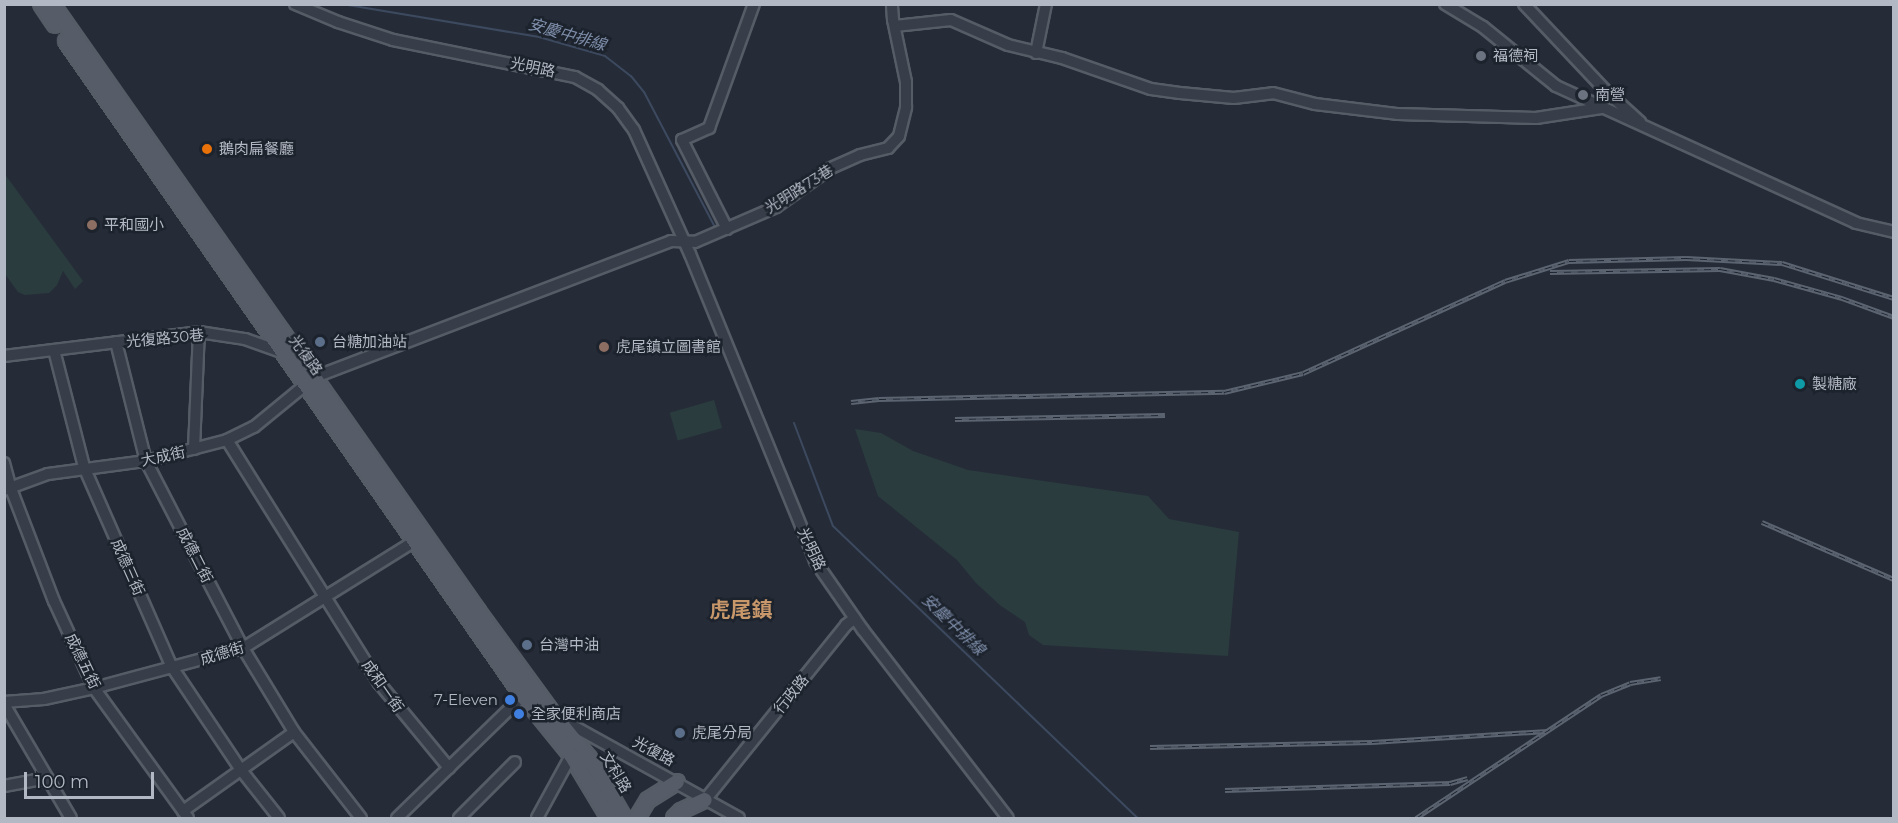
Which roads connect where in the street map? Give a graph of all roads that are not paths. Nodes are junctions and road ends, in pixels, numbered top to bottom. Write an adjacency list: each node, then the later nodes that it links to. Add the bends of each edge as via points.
1 (41, 4): 19 (main road, 光復路)
2 (52, 4): 21 (main road, 光復路)
3 (295, 4): 15 (street, 光明路, via 393,40 552,71 575,77 598,90 634,130)
4 (754, 4): 13 (street, via 709,128 682,140)
5 (892, 4): 9 (street, 光明路73巷)
6 (1046, 4): 10 (street)
7 (1445, 4): 11 (street, via 1483,27 1556,86)
8 (1524, 4): 12 (street, via 1607,92)
9 (895, 26): 10 (street, via 951,20); 13 (street, 光明路73巷, via 906,82 906,107 899,136 888,148 831,168 776,207)
10 (1036, 53): 11 (street, via 1151,89 1234,98 1273,93 1315,104 1398,114 1524,118)
11 (1601, 108): 12 (street)
12 (1648, 129): 14 (street, via 1856,223)
13 (727, 229): 15 (street, 光明路73巷, via 695,242)
14 (1893, 232)
15 (682, 242): 21 (street, via 671,241); 30 (street, 光明路, via 728,343 815,561)
16 (199, 332): 17 (street, 光復路30巷); 19 (street, 光復路30巷); 23 (street)
17 (116, 342): 18 (street, 光復路30巷); 24 (street, 成德二街)
18 (54, 350): 20 (street, 光復路30巷); 26 (street, 成德三街)
19 (282, 350): 21 (main road, 光復路)
20 (4, 356)
21 (311, 381): 22 (street, 大成街, via 254,427); 28 (main road, 光復路); 36 (main road, 光復路)
22 (227, 440): 23 (street, 大成街); 29 (street, 成和一街)
23 (194, 450): 24 (street, 大成街)
24 (147, 461): 26 (street, 大成街); 31 (street, 成德二街)
25 (4, 463): 27 (street, 成德五街)
26 (84, 467): 27 (street, 大成街); 32 (street, 成德三街)
27 (8, 488): 33 (street, 成德五街)
28 (415, 541): 29 (street, 成德街); 34 (main road, 光復路)
29 (324, 599): 31 (street, 成德街); 40 (street, 成和一街, via 400,711)
30 (855, 618): 45 (street, 行政路); 58 (street, 光明路)
31 (243, 648): 32 (street, 成德街); 37 (street, 成德二街)
32 (172, 667): 33 (street, 成德街); 41 (street, 成德三街)
33 (94, 688): 35 (street, 成德街); 46 (street, 成德五街)
34 (523, 696): 36 (street, 光復路); 38 (main road, 文科路); 40 (street)
35 (4, 703): 42 (street)
36 (553, 714): 38 (main road, 文科路)
37 (294, 732): 41 (street); 49 (street, 成德二街)
38 (578, 744): 43 (street, 光復路); 52 (street); 53 (main road, 文科路); 54 (main road, 文科路)
39 (514, 762): 51 (street)
40 (449, 768): 50 (street)
41 (241, 770): 46 (street); 48 (street, 成德三街)
42 (47, 778): 44 (street); 47 (street)
43 (677, 782): 45 (street, 光復路); 55 (main road, via 648,800)
44 (4, 786)
45 (705, 800): 56 (main road, via 681,811); 57 (street, 光復路)
46 (185, 815)
47 (71, 819)
48 (279, 819)
49 (361, 819)
50 (397, 819)
51 (459, 819)
52 (537, 819)
53 (609, 819)
54 (624, 819)
55 (637, 819)
56 (675, 819)
57 (739, 819)
58 (1008, 819)

